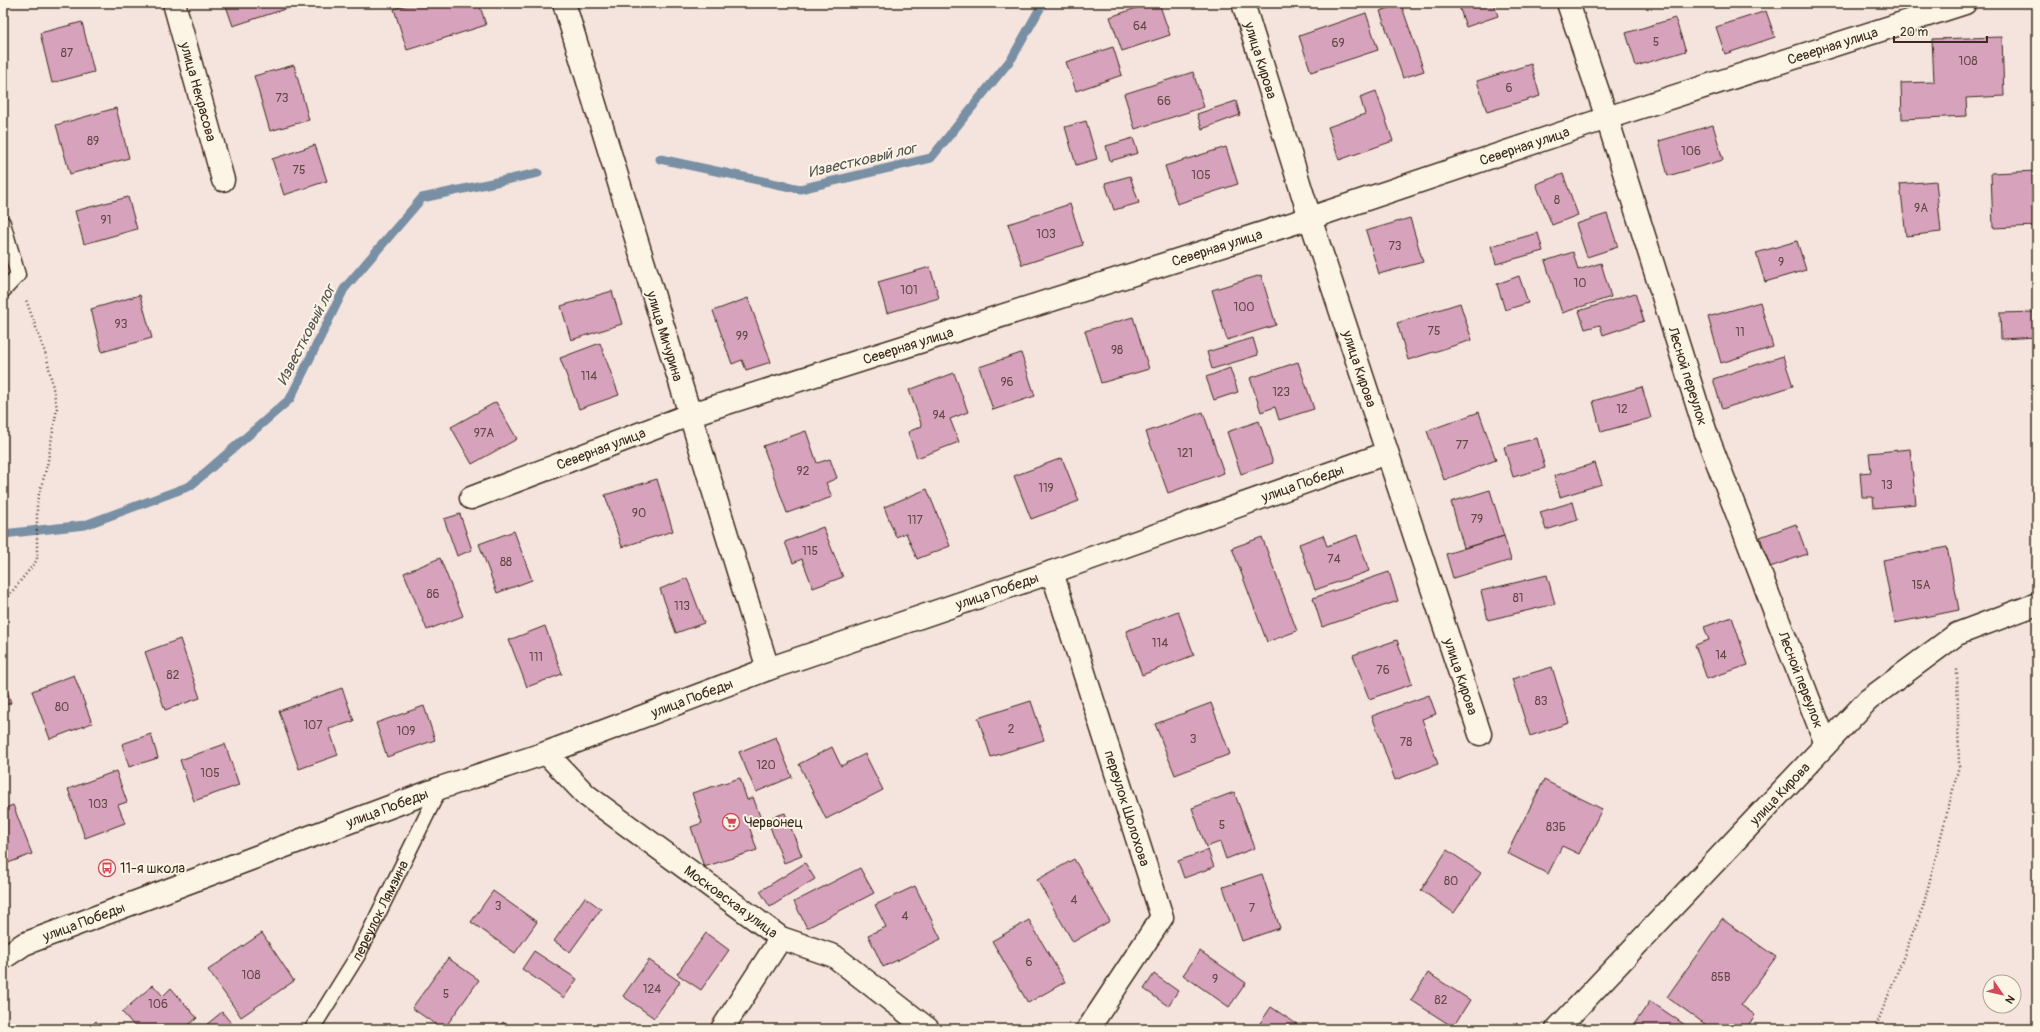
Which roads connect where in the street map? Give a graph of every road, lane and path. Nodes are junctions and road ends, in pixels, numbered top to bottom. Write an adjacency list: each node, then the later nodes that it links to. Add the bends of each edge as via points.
1 (174, 3): 7 (street, улица Некрасова)
2 (564, 3): 12 (street, улица Мичурина)
3 (1244, 3): 8 (street, улица Кирова)
4 (1568, 3): 6 (street, Лесной переулок)
5 (1965, 3): 6 (street, Северная улица)
6 (1607, 118): 8 (street, Северная улица); 21 (street, Лесной переулок, via 1706,433)
7 (223, 180)
8 (1310, 218): 12 (street, Северная улица); 13 (street, улица Кирова)
9 (3, 223): 10 (lane)
10 (18, 275): 11 (lane); 16 (path, via 47,358 57,408 47,466 36,501 37,560)
11 (3, 291)
12 (689, 415): 14 (street, Северная улица); 19 (street, улица Мичурина)
13 (1387, 453): 15 (street, улица Победы); 20 (street, улица Кирова)
14 (471, 498)
15 (1052, 572): 19 (street, улица Победы); 29 (street, переулок Шолохова, via 1162,917)
16 (3, 602)
17 (2037, 604): 18 (street, улица Кирова)
18 (1957, 634): 21 (street, улица Кирова, via 1868,700); 31 (path, via 1959,766 1923,907)
19 (768, 669): 22 (street, улица Победы)
20 (1480, 734)
21 (1826, 744): 30 (street, улица Кирова)
22 (546, 753): 23 (street, улица Победы); 24 (street, Московская улица, via 586,795)
23 (440, 788): 25 (street, улица Победы, via 24,944); 26 (lane, переулок Лямзина, via 358,955)
24 (781, 938): 27 (street); 28 (street, Московская улица, via 834,956)
25 (3, 958)
26 (312, 1029)
27 (722, 1029)
28 (928, 1029)
29 (1088, 1029)
30 (1557, 1029)
31 (1876, 1029)

